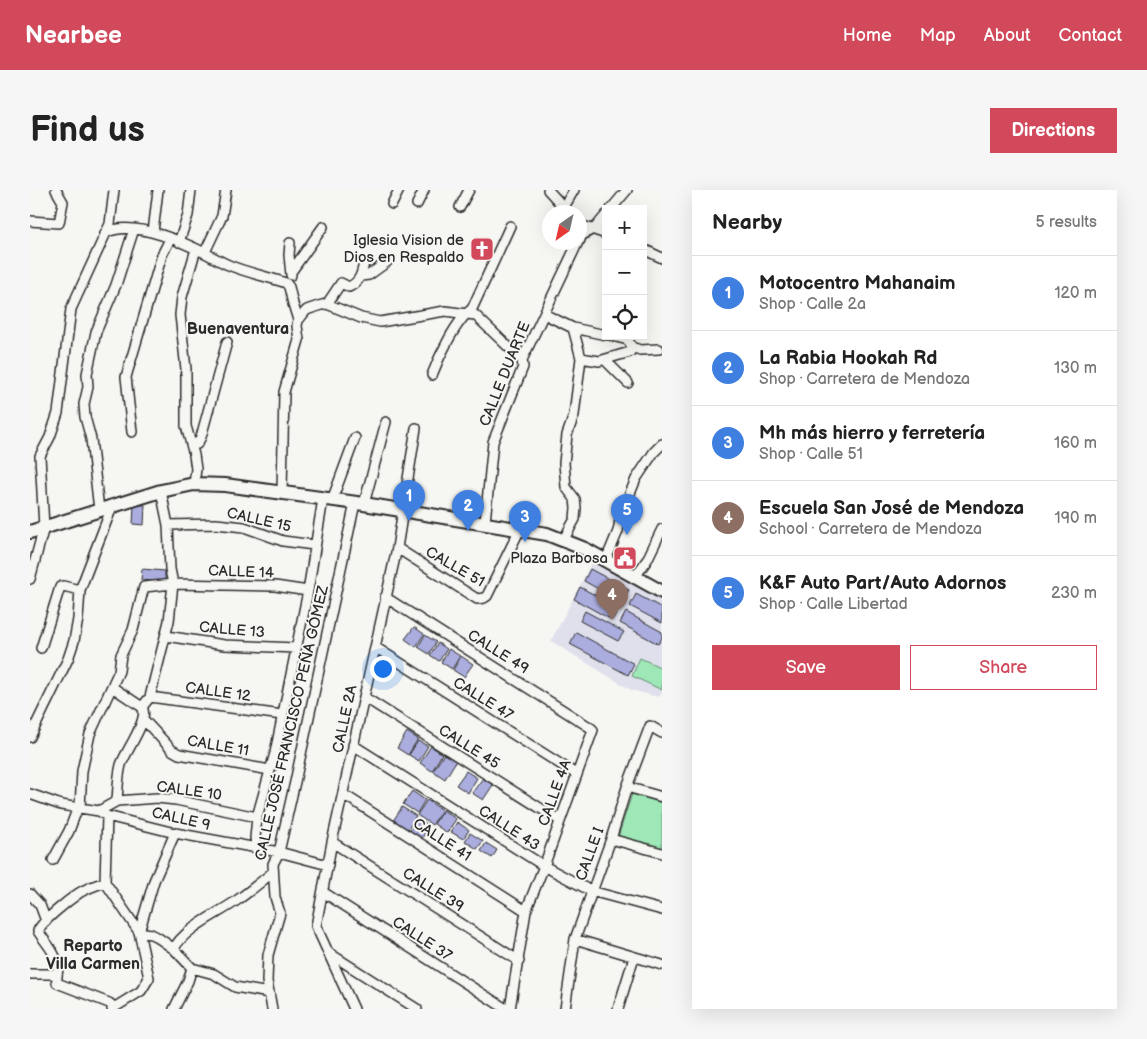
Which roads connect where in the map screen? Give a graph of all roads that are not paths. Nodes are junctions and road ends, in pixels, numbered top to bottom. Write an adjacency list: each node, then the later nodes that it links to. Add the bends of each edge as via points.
1 (56, 190): 19 (street, via 63,202 59,223)
2 (114, 190): 27 (street, via 110,224)
3 (158, 190): 25 (street)
4 (191, 190): 29 (street, via 188,214)
5 (226, 190): 33 (street, via 222,216)
6 (399, 190): 12 (street)
7 (424, 190): 13 (street)
8 (469, 190): 17 (street)
9 (548, 190): 14 (street)
10 (574, 190): 15 (street)
11 (627, 190): 16 (street)
12 (392, 204)
13 (417, 204)
14 (562, 205)
15 (568, 205)
16 (614, 205)
17 (460, 207)
18 (602, 220): 24 (street, CALLE DUARTE)
19 (30, 221)
20 (510, 226): 41 (street, via 472,309)
21 (323, 227): 37 (street)
22 (587, 228): 24 (street)
23 (134, 229): 25 (street); 27 (street, via 114,228); 67 (street, via 116,286 96,332 87,374 85,417 91,439)
24 (591, 229): 26 (street, CALLE DUARTE); 28 (street)
25 (153, 232): 29 (street)
26 (587, 232)
27 (105, 233): 71 (street, via 71,309 58,413 40,456)
28 (602, 233)
29 (175, 241): 33 (street); 57 (street, via 162,255 126,377)
30 (290, 243): 37 (street)
31 (575, 250): 42 (street, CALLE DUARTE)
32 (645, 250): 34 (street)
33 (201, 251): 39 (street, via 229,265); 60 (street, via 182,297 180,315 186,369 186,426)
34 (662, 258)
35 (387, 262): 38 (street, via 369,276)
36 (364, 263): 38 (street)
37 (291, 272): 39 (street)
38 (361, 276): 40 (street, via 354,285 341,283)
39 (286, 285): 43 (street)
40 (327, 304): 41 (street, via 380,322 445,311); 43 (street, via 307,310)
41 (465, 314): 51 (street, via 475,315); 53 (street)
42 (544, 314): 44 (street); 51 (street, CALLE DUARTE)
43 (298, 320): 63 (street, via 299,340 284,392)
44 (573, 328): 45 (street); 50 (street)
45 (602, 334)
46 (628, 340): 48 (street)
47 (227, 342): 60 (street, via 201,437 197,444)
48 (632, 347): 49 (street); 52 (street, via 626,354)
49 (659, 349)
50 (581, 358): 52 (street); 75 (street, via 564,463 566,487 576,508 575,519)
51 (522, 360): 69 (street, CALLE DUARTE, via 523,367 493,442)
52 (605, 360): 54 (street)
53 (432, 375)
54 (628, 384)
55 (386, 422): 65 (street, CALLE JOSÉ FRANCISCO PEÑA GÓMEZ)
56 (416, 428): 68 (street, CALLE 2A)
57 (132, 432)
58 (355, 438): 64 (street)
59 (662, 444): 78 (street, via 636,479)
60 (192, 445): 61 (street, via 196,469)
61 (194, 484): 62 (street); 63 (street)
62 (161, 491): 66 (street); 70 (street)
63 (282, 492): 64 (street)
64 (327, 499): 65 (street); 76 (street)
65 (359, 503): 68 (street); 115 (street, CALLE JOSÉ FRANCISCO PEÑA GÓMEZ)
66 (112, 507): 67 (street); 82 (street)
67 (99, 510): 71 (street)
68 (403, 510): 69 (street); 77 (street, CALLE 2A)
69 (485, 522): 72 (street)
70 (168, 525): 76 (street, CALLE 15, via 244,527 282,541); 81 (street)
71 (44, 528): 74 (street); 80 (street)
72 (520, 528): 75 (street); 77 (street, CALLE 51, via 486,596 481,599)
73 (662, 529): 79 (street)
74 (30, 532)
75 (564, 539): 78 (street)
76 (314, 545): 84 (street)
77 (397, 548): 85 (street, CALLE 2A)
78 (606, 560): 79 (street)
79 (635, 577): 83 (street)
80 (30, 579)
81 (173, 584): 84 (street, CALLE 14, via 275,586); 86 (street); 90 (street, CALLE 14, via 144,587 133,630)
82 (80, 590): 88 (street, via 60,587); 98 (street, via 78,619 68,659)
83 (661, 590)
84 (308, 591): 89 (street)
85 (385, 597): 87 (street, CALLE 2A); 96 (street, CALLE 49)
86 (166, 636): 89 (street, CALLE 13, via 224,645); 91 (street)
87 (374, 647): 92 (street, CALLE 2A); 101 (street, CALLE 47)
88 (41, 648)
89 (296, 648): 94 (street)
90 (112, 687): 93 (street); 107 (street, via 94,721 86,748)
91 (150, 697): 93 (street); 94 (street, CALLE 12)
92 (364, 697): 99 (street, CALLE 2A); 110 (street, CALLE 45)
93 (142, 706): 95 (street)
94 (282, 715): 100 (street)
95 (144, 720): 100 (street, CALLE 11, via 179,754); 106 (street, via 122,764)
96 (593, 732): 101 (street, CALLE 4A)
97 (662, 733): 102 (street, CALLE I, via 650,726)
98 (30, 738)
99 (353, 745): 104 (street, CALLE 2A); 119 (street, CALLE 43)
100 (270, 770): 109 (street)
101 (576, 774): 110 (street, CALLE 4A)
102 (627, 787): 105 (street); 112 (street, CALLE I)
103 (30, 794): 107 (street, CALLE 9, via 60,805)
104 (343, 794): 113 (street, CALLE 2A); 126 (street, CALLE 41)
105 (662, 797)
106 (116, 801): 108 (street); 109 (street, CALLE 10, via 176,800)
107 (79, 807): 108 (street, CALLE 9); 117 (street)
108 (103, 813): 111 (street, CALLE 9); 121 (street)
109 (257, 817): 114 (street, via 255,838)
110 (559, 820): 119 (street, CALLE 4A)
111 (175, 833): 114 (street, CALLE 9); 128 (street, via 154,881)
112 (612, 839): 116 (street); 122 (street, CALLE I)
113 (332, 842): 118 (street, CALLE 2A); 133 (street, CALLE 39)
114 (260, 850): 115 (street, CALLE 9)
115 (279, 852): 118 (street, CALLE 9); 120 (street, CALLE JOSÉ FRANCISCO PEÑA GÓMEZ)
116 (662, 853)
117 (53, 860)
118 (328, 865): 123 (street, CALLE 2A)
119 (544, 866): 122 (street, CALLE 43); 126 (street, CALLE 4A)
120 (273, 872): 130 (street, via 199,924); 138 (street, CALLE JOSÉ FRANCISCO PEÑA GÓMEZ, via 280,913 268,955)
121 (105, 882): 127 (street, via 80,893); 128 (street)
122 (591, 891): 125 (street, CALLE 43); 129 (street, CALLE I)
123 (323, 892): 131 (street, CALLE 2A, via 316,926); 144 (street, CALLE 37)
124 (30, 894): 127 (street, via 40,905)
125 (662, 910)
126 (526, 911): 133 (street, CALLE 4A)
127 (46, 921): 137 (street, via 38,931 56,960)
128 (139, 932): 130 (street, via 152,934); 139 (street, via 149,978 137,994)
129 (575, 939): 132 (street); 146 (street, CALLE I)
130 (174, 948): 135 (street)
131 (329, 952): 142 (street, CALLE 2A); 143 (street)
132 (634, 957): 134 (street); 147 (street)
133 (519, 961): 145 (street, CALLE 4A)
134 (662, 964)
135 (192, 968): 138 (street, via 214,974 235,987); 140 (street)
136 (30, 974): 137 (street)
137 (57, 974): 139 (street, via 57,983 109,1003)
138 (269, 994): 141 (street, CALLE JOSÉ FRANCISCO PEÑA GÓMEZ)
139 (113, 1008)
140 (174, 1009)
141 (272, 1009)
142 (354, 1009)
143 (417, 1009)
144 (506, 1009)
145 (510, 1009)
146 (564, 1009)
147 (619, 1009)

